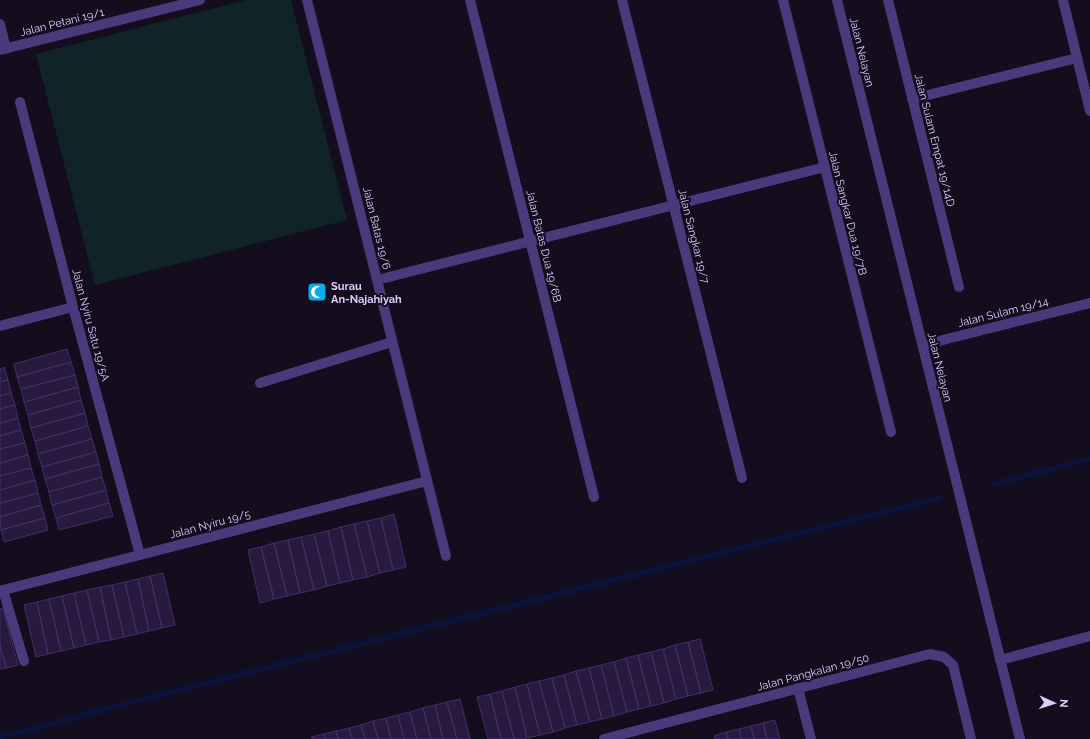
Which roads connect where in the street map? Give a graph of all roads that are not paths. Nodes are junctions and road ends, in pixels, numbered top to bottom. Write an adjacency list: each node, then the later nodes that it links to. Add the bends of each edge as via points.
1 (200, 0): 10 (street, Jalan Petani 19/1)
2 (307, 0): 18 (street, Jalan Batas 19/6)
3 (470, 0): 17 (street, Jalan Batas Dua 19/6B)
4 (622, 0): 16 (street, Jalan Sangkar 19/7)
5 (783, 0): 15 (street, Jalan Sangkar Dua 19/7B)
6 (837, 0): 24 (street, Jalan Nelayan)
7 (888, 0): 12 (street, Jalan Sulam Empat 19/14D)
8 (1063, 0): 11 (street)
9 (0, 24): 10 (street)
10 (3, 50)
11 (1077, 58): 12 (street); 14 (street)
12 (912, 99): 19 (street, Jalan Sulam Empat 19/14D)
13 (20, 102): 21 (street, Jalan Nyiru Satu 19/5A)
14 (1090, 111)
15 (824, 167): 16 (street); 26 (street, Jalan Sangkar Dua 19/7B)
16 (674, 205): 17 (street); 27 (street, Jalan Sangkar 19/7)
17 (530, 242): 18 (street); 29 (street, Jalan Batas Dua 19/6B)
18 (377, 280): 23 (street, Jalan Batas 19/6)
19 (959, 287)
20 (1090, 303): 24 (street, Jalan Sulam 19/14)
21 (74, 307): 22 (street); 30 (street, Jalan Nyiru Satu 19/5A)
22 (0, 326)
23 (392, 342): 25 (street); 28 (street, Jalan Batas 19/6)
24 (923, 345): 34 (street, Jalan Nelayan)
25 (260, 383)
26 (891, 432)
27 (742, 478)
28 (427, 481): 30 (street, Jalan Nyiru 19/5); 31 (street, Jalan Batas 19/6)
29 (594, 497)
30 (140, 555): 32 (street, Jalan Nyiru 19/5)
31 (446, 556)
32 (1, 591): 35 (street)
33 (1090, 636): 34 (street)
34 (1000, 660): 40 (street, Jalan Nelayan)
35 (24, 661)
36 (798, 688): 37 (street, Jalan Pangkalan 19/50); 38 (street); 39 (street, Jalan Pangkalan 19/50, via 930,654 944,657 953,665)
37 (606, 739)
38 (811, 739)
39 (971, 739)
40 (1020, 739)

